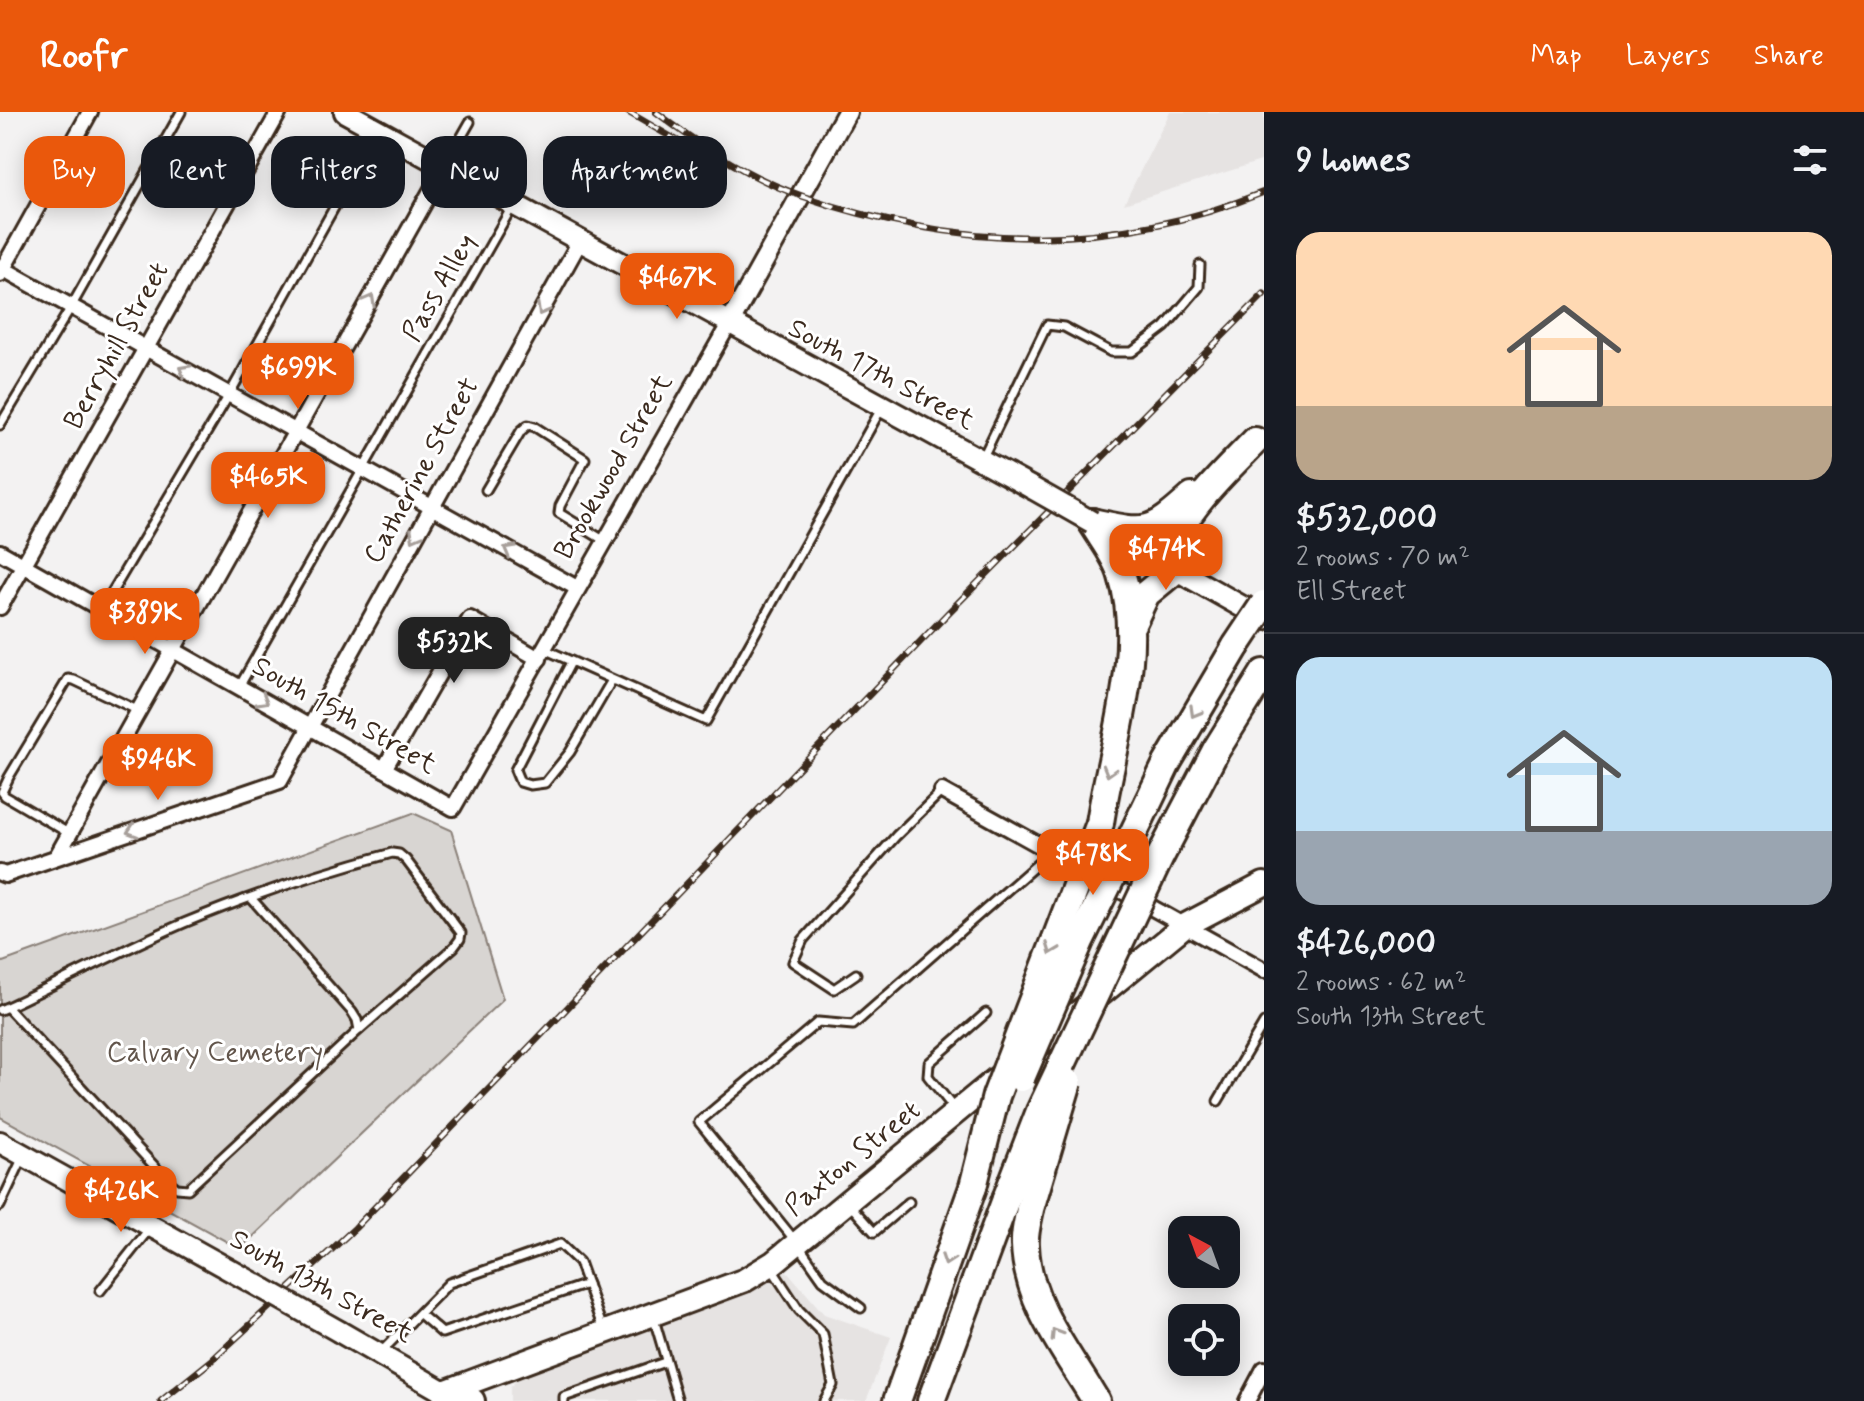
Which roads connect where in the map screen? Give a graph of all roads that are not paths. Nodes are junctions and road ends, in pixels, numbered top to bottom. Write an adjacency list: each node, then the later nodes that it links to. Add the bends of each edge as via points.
1 (90, 112): 15 (street)
2 (181, 112): 16 (lane)
3 (279, 112): 18 (street, Berryhill Street)
4 (345, 112): 7 (main road, South 17th Street)
5 (847, 112): 17 (street, Brookwood Street)
6 (470, 122): 8 (lane)
7 (378, 130): 9 (main road, South 17th Street); 19 (lane)
8 (462, 136)
9 (421, 153)
10 (421, 208): 22 (street, one-way to 10)
11 (512, 208): 25 (lane, Pass Alley)
12 (521, 208): 13 (main road, South 17th Street)
13 (580, 241): 17 (main road, South 17th Street); 27 (street, Catherine Street, one-way to 27)
14 (1200, 265): 24 (lane, via 1199,287 1165,327 1132,352 1111,352 1064,327 1047,325)
15 (1, 270): 16 (street)
16 (71, 307): 18 (street); 21 (lane)
17 (729, 324): 20 (main road, South 17th Street); 29 (street, Brookwood Street)
18 (145, 348): 19 (street, one-way to 18); 31 (street, Berryhill Street)
19 (229, 395): 22 (street); 36 (lane)
20 (882, 407): 24 (main road, South 17th Street); 43 (lane, via 706,721)
21 (0, 425)
22 (296, 432): 25 (street); 39 (street)
23 (1260, 438): 28 (highway, via 1148,530); 32 (highway, via 1220,477 1184,525 1175,545)
24 (981, 460): 28 (main road, South 17th Street, bridge)
25 (363, 470): 27 (street); 44 (lane, Pass Alley)
26 (486, 490): 29 (lane, via 521,431 535,427 585,459 559,513)
27 (432, 507): 33 (street, one-way to 27); 46 (street, Catherine Street, one-way to 46)
28 (1092, 522): 32 (main road, South 17th Street); 38 (highway, via 1121,572 1128,599)
29 (605, 541): 33 (street, Brookwood Street)
30 (0, 552): 31 (street, South 15th Street)
31 (24, 565): 35 (street, Berryhill Street); 36 (street, South 15th Street)
32 (1174, 571): 37 (main road, South 17th Street); 38 (highway, via 1146,594)
33 (577, 588): 40 (street, Brookwood Street)
34 (1264, 604): 67 (highway, one-way to 67, bridge, via 1167,763 1080,941)
35 (0, 607)
36 (102, 609): 39 (street, South 15th Street)
37 (1264, 619)
38 (1128, 639): 67 (highway, one-way to 67, bridge, via 1119,737 1100,823 996,1096)
39 (173, 650): 44 (street, South 15th Street); 45 (street)
40 (541, 654): 41 (lane); 47 (street, via 470,619); 49 (street, Brookwood Street)
41 (571, 662): 43 (lane); 43 (lane, via 515,770 520,782 545,783 570,752)
42 (1264, 673): 70 (highway, bridge, via 1216,750 1136,903 1040,1111)
43 (612, 680)
44 (239, 687): 46 (street, South 15th Street, one-way to 46)
45 (139, 711): 50 (street); 50 (lane, via 68,679 9,777 5,796)
46 (309, 726): 47 (street, South 15th Street); 52 (street, Catherine Street, one-way to 52, via 280,781)
47 (384, 769): 49 (street, South 15th Street)
48 (942, 791): 51 (street); 58 (lane, via 803,940 793,962 834,989)
49 (453, 808)
50 (70, 834): 52 (street)
51 (1051, 852): 56 (street); 73 (lane, via 853,1025 818,1022 699,1122)
52 (57, 856): 53 (street, Catherine Street)
53 (2, 874)
54 (1264, 884): 56 (main road, Paxton Street)
55 (251, 898): 59 (lane, via 173,928); 62 (lane, via 352,1012); 62 (lane, via 392,853 406,860 459,929 460,939)
56 (1184, 926): 57 (street); 64 (main road, Paxton Street)
57 (1264, 970)
58 (856, 974)
59 (3, 1008): 62 (lane, via 181,1189 198,1182)
60 (986, 1013): 64 (lane, via 929,1063 928,1076)
61 (1264, 1023): 63 (lane)
62 (359, 1030)
63 (1218, 1101)
64 (957, 1112): 68 (main road, Paxton Street)
65 (0, 1142): 66 (main road, South 13th Street)
66 (24, 1155): 71 (lane); 72 (main road, South 13th Street)
67 (973, 1187): 89 (highway, one-way to 89)
68 (848, 1202): 69 (lane, via 874,1232); 73 (main road, Paxton Street)
69 (909, 1202)
70 (1018, 1204): 90 (highway); 91 (highway, one-way to 70, via 1037,1304)
71 (0, 1206)
72 (151, 1226): 76 (lane); 81 (main road, South 13th Street, bridge)
73 (797, 1243): 74 (main road, Paxton Street); 77 (lane, via 823,1280)
74 (770, 1265): 78 (main road, Paxton Street, via 745,1280); 88 (lane, via 799,1310 823,1334 833,1385)
75 (587, 1284): 79 (lane, via 442,1333); 79 (lane, via 579,1262 560,1244 449,1283); 80 (lane)
76 (100, 1291)
77 (861, 1308)
78 (652, 1313): 80 (main road, Paxton Street); 82 (lane)
79 (420, 1314): 81 (lane)
80 (604, 1331): 84 (main road, Paxton Street)
81 (380, 1353): 84 (main road, South 13th Street)
82 (665, 1362): 86 (lane); 87 (lane)
83 (1264, 1369): 92 (street)
84 (445, 1398): 85 (highway, South 13th Street)
85 (472, 1401)
86 (564, 1401)
87 (678, 1401)
88 (824, 1401)
89 (897, 1401)
90 (931, 1401)
91 (1096, 1401)
92 (1247, 1401)

